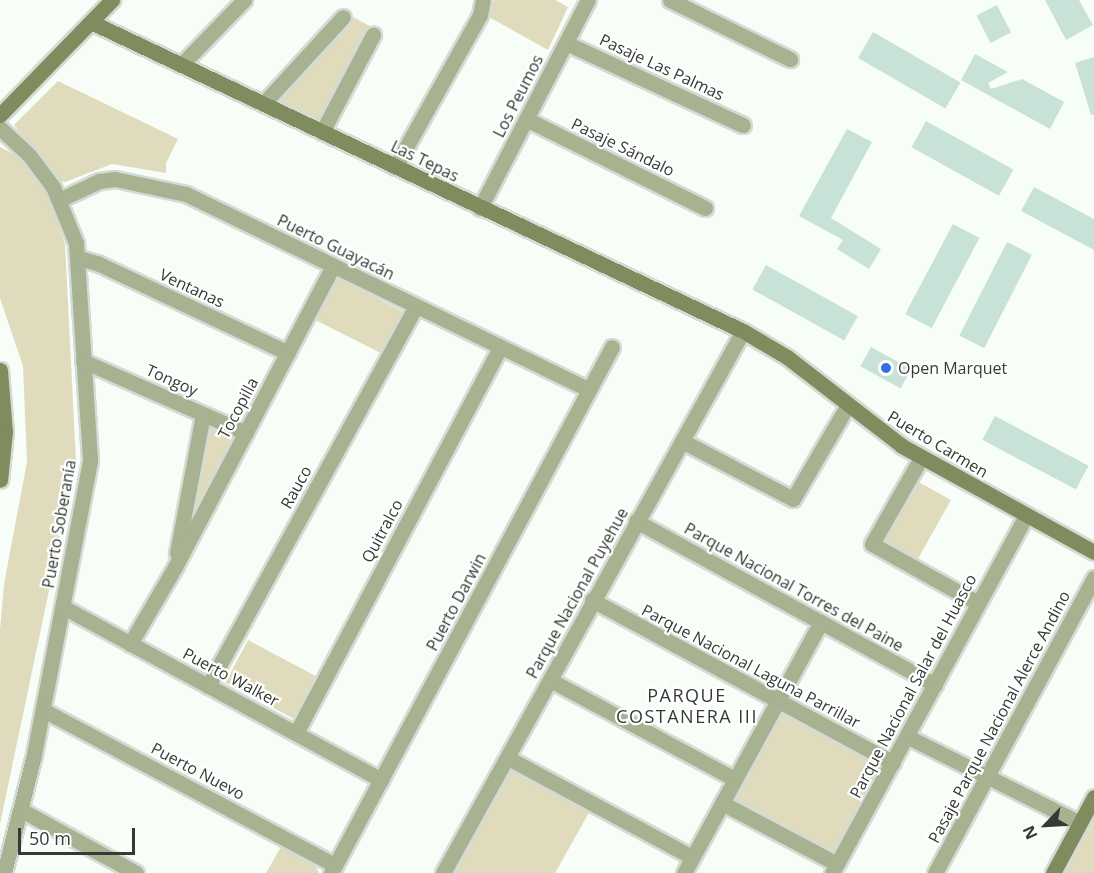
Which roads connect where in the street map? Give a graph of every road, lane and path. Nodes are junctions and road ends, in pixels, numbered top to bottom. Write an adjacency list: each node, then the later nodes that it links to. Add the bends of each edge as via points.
1 (112, 0): 7 (street)
2 (244, 0): 11 (street)
3 (483, 0): 18 (street, via 480,15)
4 (588, 0): 9 (street, Los Peumos)
5 (670, 0): 10 (street)
6 (343, 17): 12 (street)
7 (91, 22): 11 (street, Las Tepas); 13 (street)
8 (374, 35): 17 (street)
9 (566, 43): 14 (street, Los Peumos); 15 (street, Pasaje Las Palmas)
10 (790, 59)
11 (181, 65): 12 (street, Las Tepas)
12 (263, 104): 17 (street, Las Tepas)
13 (0, 115)
14 (526, 119): 20 (street, Los Peumos); 21 (street, Pasaje Sándalo)
15 (743, 125)
16 (0, 128): 19 (street, Puerto Soberanía, via 29,156)
17 (322, 132): 18 (street, Las Tepas)
18 (395, 167): 20 (street, Las Tepas)
19 (60, 200): 22 (street, Puerto Soberanía); 23 (street, Puerto Guayacán, via 99,181 115,179 159,186 186,194)
20 (480, 208): 25 (street, Las Tepas)
21 (705, 208)
22 (79, 258): 28 (street, Ventanas); 29 (street, Puerto Soberanía)
23 (333, 266): 24 (street, Puerto Guayacán); 28 (street, Tocopilla)
24 (416, 306): 26 (street, Puerto Guayacán); 50 (street, Rauco)
25 (744, 331): 32 (street, Puerto Carmen, via 787,357); 35 (street, Parque Nacional Puyehue)
26 (500, 347): 31 (street, Puerto Guayacán); 53 (street, Quitralco)
27 (612, 347): 31 (street, Puerto Darwin)
28 (288, 354): 34 (street, Tocopilla)
29 (83, 361): 33 (street, Tongoy); 45 (street, Puerto Soberanía, via 90,461)
30 (0, 370): 37 (street, via 5,432)
31 (590, 390): 59 (street, Puerto Darwin)
32 (848, 405): 35 (street, via 793,499); 36 (street, Puerto Carmen)
33 (203, 414): 34 (street, Tongoy); 41 (street, Tocopilla)
34 (246, 433): 41 (street, Tocopilla)
35 (682, 441): 39 (street, Parque Nacional Puyehue)
36 (921, 458): 38 (street, Puerto Carmen); 44 (street, via 872,544)
37 (0, 480)
38 (1026, 515): 40 (street, Puerto Carmen); 44 (street, Parque Nacional Salar del Huasco)
39 (636, 521): 43 (street, Parque Nacional Puyehue); 46 (street, Parque Nacional Torres del Paine)
40 (1094, 552)
41 (175, 567): 47 (street, Tocopilla)
42 (1094, 578): 57 (street, Pasaje Parque Nacional Alerce Andino)
43 (592, 600): 48 (street, Parque Nacional Puyehue); 51 (street, Parque Nacional Laguna Parrillar)
44 (978, 603): 49 (street, Parque Nacional Salar del Huasco)
45 (63, 607): 47 (street, Puerto Walker); 52 (street, Puerto Soberanía)
46 (821, 622): 49 (street, Parque Nacional Torres del Paine); 51 (street)
47 (130, 644): 50 (street, Puerto Walker)
48 (550, 680): 55 (street, Parque Nacional Puyehue); 58 (street)
49 (935, 685): 54 (street, Parque Nacional Salar del Huasco)
50 (208, 686): 53 (street, Puerto Walker)
51 (777, 703): 56 (street, Parque Nacional Laguna Parrillar); 58 (street)
52 (43, 710): 62 (street, Puerto Soberanía); 65 (street, Puerto Nuevo)
53 (296, 733): 59 (street, Puerto Walker)
54 (908, 737): 56 (street, Parque Nacional Salar del Huasco); 57 (street)
55 (508, 758): 64 (street); 69 (street, Parque Nacional Puyehue)
56 (893, 763): 66 (street, Parque Nacional Salar del Huasco)
57 (989, 776): 63 (street); 71 (street, Pasaje Parque Nacional Alerce Andino)
58 (735, 779): 61 (street)
59 (381, 780): 65 (street, Puerto Darwin)
60 (1094, 797): 63 (street)
61 (722, 803): 64 (street); 66 (street)
62 (21, 810): 67 (street, Puerto Soberanía); 68 (street)
63 (1080, 823): 72 (street)
64 (692, 857): 70 (street)
65 (333, 869)
66 (834, 869)
67 (4, 873)
68 (136, 873)
69 (443, 873)
70 (684, 873)
71 (935, 873)
72 (1053, 873)

